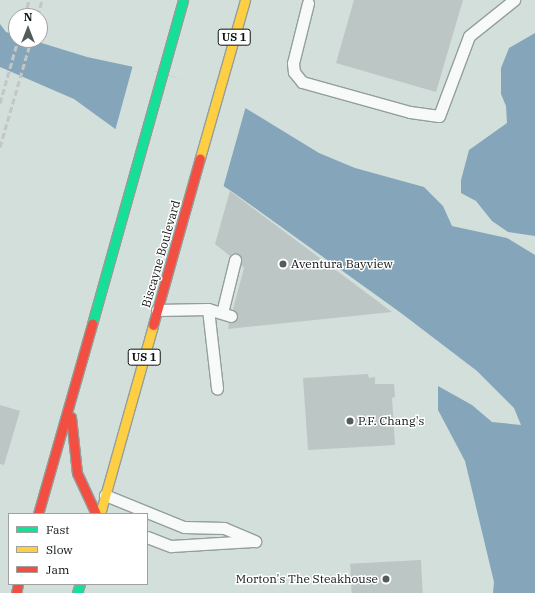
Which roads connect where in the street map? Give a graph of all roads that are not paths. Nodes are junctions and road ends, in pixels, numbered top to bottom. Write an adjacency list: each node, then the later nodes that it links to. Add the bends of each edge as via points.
1 (183, 0): 9 (main road)
2 (245, 0): 7 (main road, Biscayne Boulevard / US 1)
3 (514, 0): 4 (lane, via 468,36 439,116 410,112 302,82 294,72 293,63)
4 (305, 1)
5 (235, 260): 6 (lane, via 227,314)
6 (208, 309): 7 (lane); 8 (lane)
7 (157, 310): 10 (main road, Biscayne Boulevard / US 1)
8 (217, 388)
9 (71, 398): 11 (main road); 12 (main road, via 73,451 77,473)
10 (105, 495): 13 (main road, Biscayne Boulevard / US 1); 14 (lane, via 184,527 224,528 256,541 171,546)
11 (38, 513)
12 (96, 513)
13 (100, 513)
14 (148, 537)

